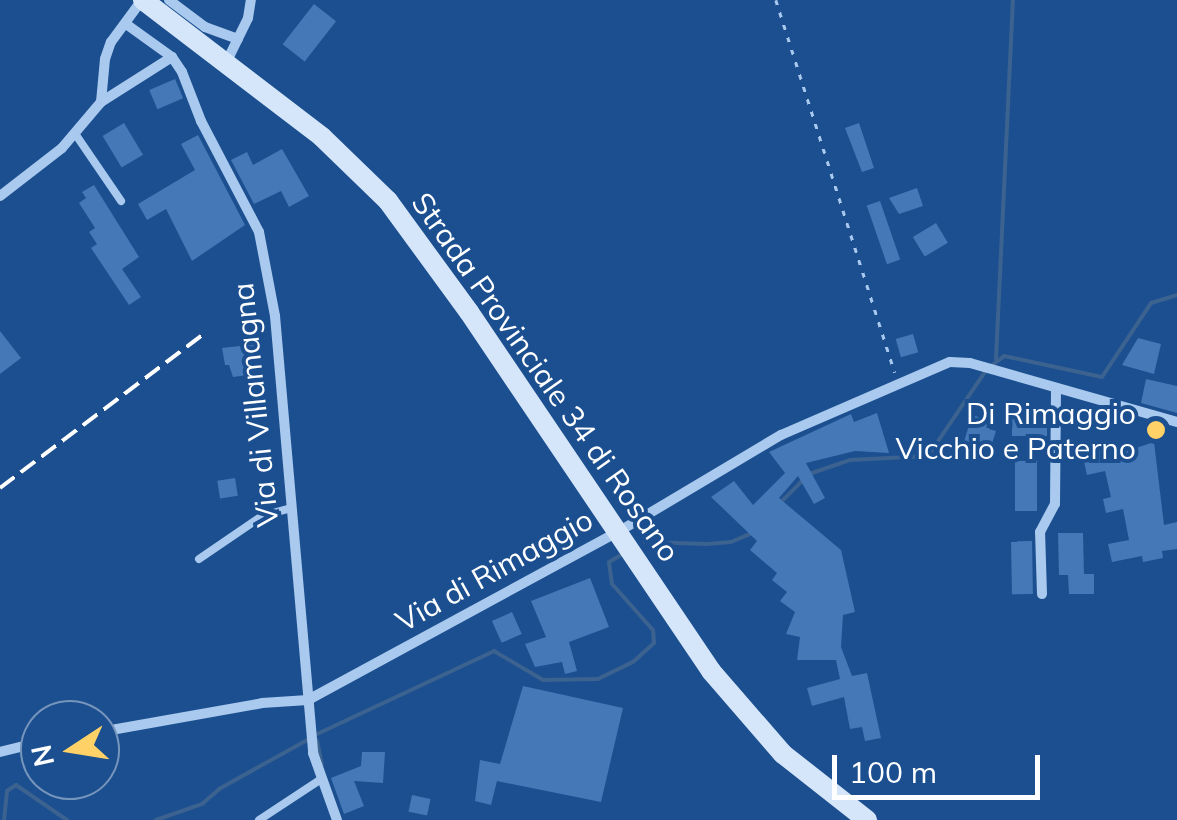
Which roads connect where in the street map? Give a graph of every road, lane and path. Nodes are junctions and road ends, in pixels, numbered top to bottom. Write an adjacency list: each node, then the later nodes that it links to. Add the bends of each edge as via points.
1 (142, 0): 5 (street); 8 (main road, Strada Provinciale 34 di Rosano)
2 (169, 0): 6 (street, via 205,27)
3 (251, 0): 6 (street)
4 (776, 0): 13 (path)
5 (126, 24): 7 (street, Via di Villamagna); 9 (street, via 104,60)
6 (238, 39): 8 (street)
7 (172, 57): 9 (street); 16 (street, Via di Villamagna, via 258,232 276,316)
8 (226, 64): 17 (main road, Strada Provinciale 34 di Rosano, via 322,137 396,211)
9 (102, 102): 10 (street)
10 (76, 134): 11 (street); 12 (lane)
11 (0, 196)
12 (122, 201)
13 (898, 383): 14 (street, Via di Rimaggio, via 950,362); 17 (street, Via di Rimaggio, via 780,435)
14 (1056, 388): 15 (street, Via di Rimaggio); 19 (street, via 1055,504 1040,532)
15 (1177, 422)
16 (292, 508): 18 (lane, via 262,516); 20 (street, Via di Villamagna)
17 (620, 535): 20 (street, Via di Rimaggio); 25 (main road, Strada Provinciale 34 di Rosano, via 753,721 802,771)
18 (199, 560)
19 (1042, 594)
20 (308, 700): 21 (street, Via di Rimaggio); 22 (street, Via di Villamagna)
21 (120, 728)
22 (320, 780): 23 (street, Via di Villamagna); 24 (lane)
23 (334, 819)
24 (259, 820)
25 (867, 820)

